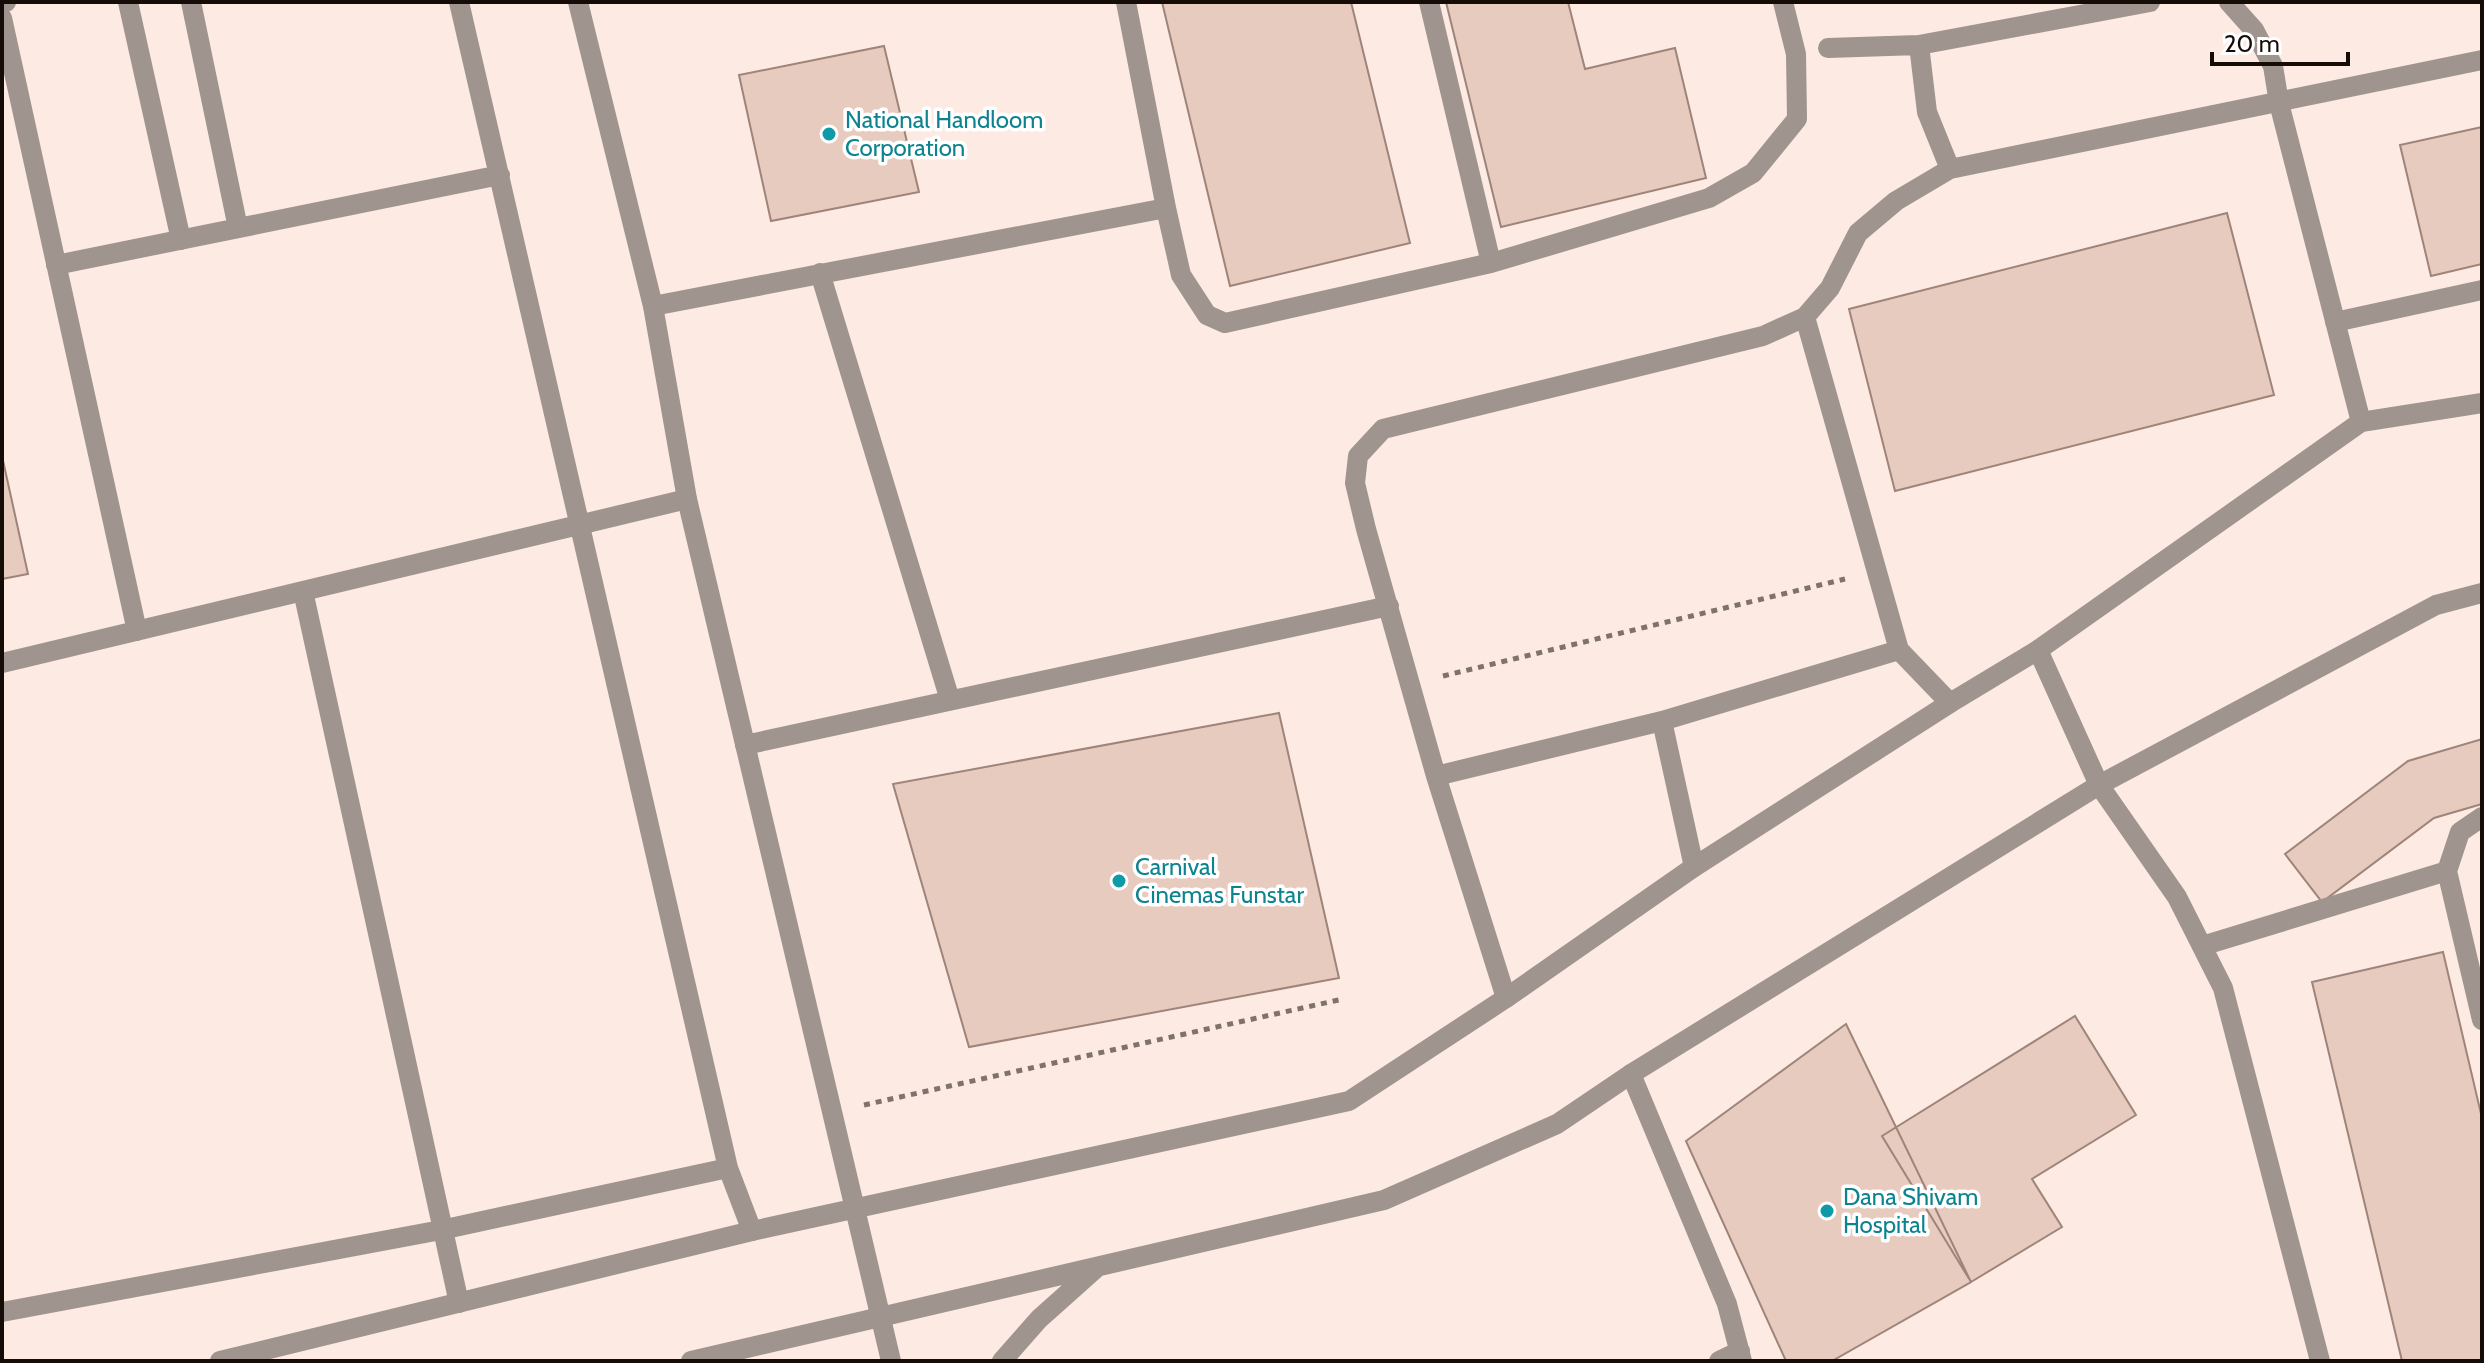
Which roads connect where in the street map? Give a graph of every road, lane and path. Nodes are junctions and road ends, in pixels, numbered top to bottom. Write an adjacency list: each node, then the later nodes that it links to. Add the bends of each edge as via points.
1 (128, 2): 19 (street)
2 (191, 2): 18 (street)
3 (459, 2): 16 (street)
4 (578, 2): 24 (street)
5 (1126, 2): 17 (street)
6 (1429, 2): 20 (street)
7 (1783, 2): 20 (street, via 1796,54 1797,119 1753,173 1709,198)
8 (2150, 2): 11 (street)
9 (2229, 2): 14 (street, via 2254,30 2273,66)
10 (2, 18): 21 (street)
11 (1919, 45): 12 (street); 15 (street, via 1927,112)
12 (1828, 48)
13 (2482, 60): 14 (street)
14 (2279, 103): 15 (street); 26 (street)
15 (1950, 169): 25 (street, via 1896,201 1858,233 1830,288)
16 (500, 175): 18 (street); 30 (street)
17 (1166, 208): 20 (street, via 1181,275 1207,315 1225,323); 22 (street)
18 (238, 228): 19 (street)
19 (181, 240): 21 (street)
20 (1491, 263)
21 (56, 265): 35 (street)
22 (820, 273): 24 (street); 40 (street)
23 (2482, 290): 26 (street)
24 (653, 306): 29 (street)
25 (1805, 317): 31 (street); 34 (street, via 1763,336 1383,429 1358,456 1355,483)
26 (2335, 322): 28 (street)
27 (2482, 403): 28 (street)
28 (2361, 422): 37 (street)
29 (687, 499): 30 (street); 43 (street)
30 (578, 524): 32 (street); 55 (street)
31 (1877, 572): 36 (street); 39 (path)
32 (303, 591): 35 (street); 57 (street)
33 (2482, 593): 45 (street, via 2436,605)
34 (1389, 606): 39 (street); 40 (street)
35 (137, 631): 38 (street)
36 (1899, 650): 41 (street); 42 (street)
37 (2038, 650): 41 (street); 45 (street)
38 (2, 663)
39 (1411, 683): 44 (street)
40 (950, 700): 43 (street)
41 (1950, 703): 47 (street)
42 (1662, 721): 44 (street); 47 (street)
43 (745, 745): 54 (street)
44 (1436, 776): 50 (street)
45 (2099, 785): 49 (street, via 2177,897); 53 (street)
46 (2482, 817): 48 (street, via 2460,832)
47 (1694, 867): 50 (street)
48 (2447, 871): 49 (street); 52 (street)
49 (2202, 946): 69 (street, via 2223,988)
50 (1506, 998): 56 (street, via 1349,1101)
51 (1343, 999): 54 (path)
52 (2482, 1020)
53 (1631, 1074): 59 (street, via 1557,1124 1384,1200); 63 (street, via 1727,1304)
54 (832, 1112): 56 (street)
55 (728, 1168): 57 (street); 58 (street)
56 (857, 1207): 58 (street); 62 (street)
57 (441, 1230): 60 (street); 61 (street)
58 (752, 1231): 60 (street)
59 (1098, 1266): 62 (street); 67 (street)
60 (459, 1303): 64 (street)
61 (2, 1312)
62 (880, 1316): 65 (street); 66 (street)
63 (1741, 1356): 68 (street)
64 (220, 1361)
65 (694, 1361)
66 (891, 1361)
67 (1002, 1361)
68 (1719, 1361)
69 (2320, 1361)

